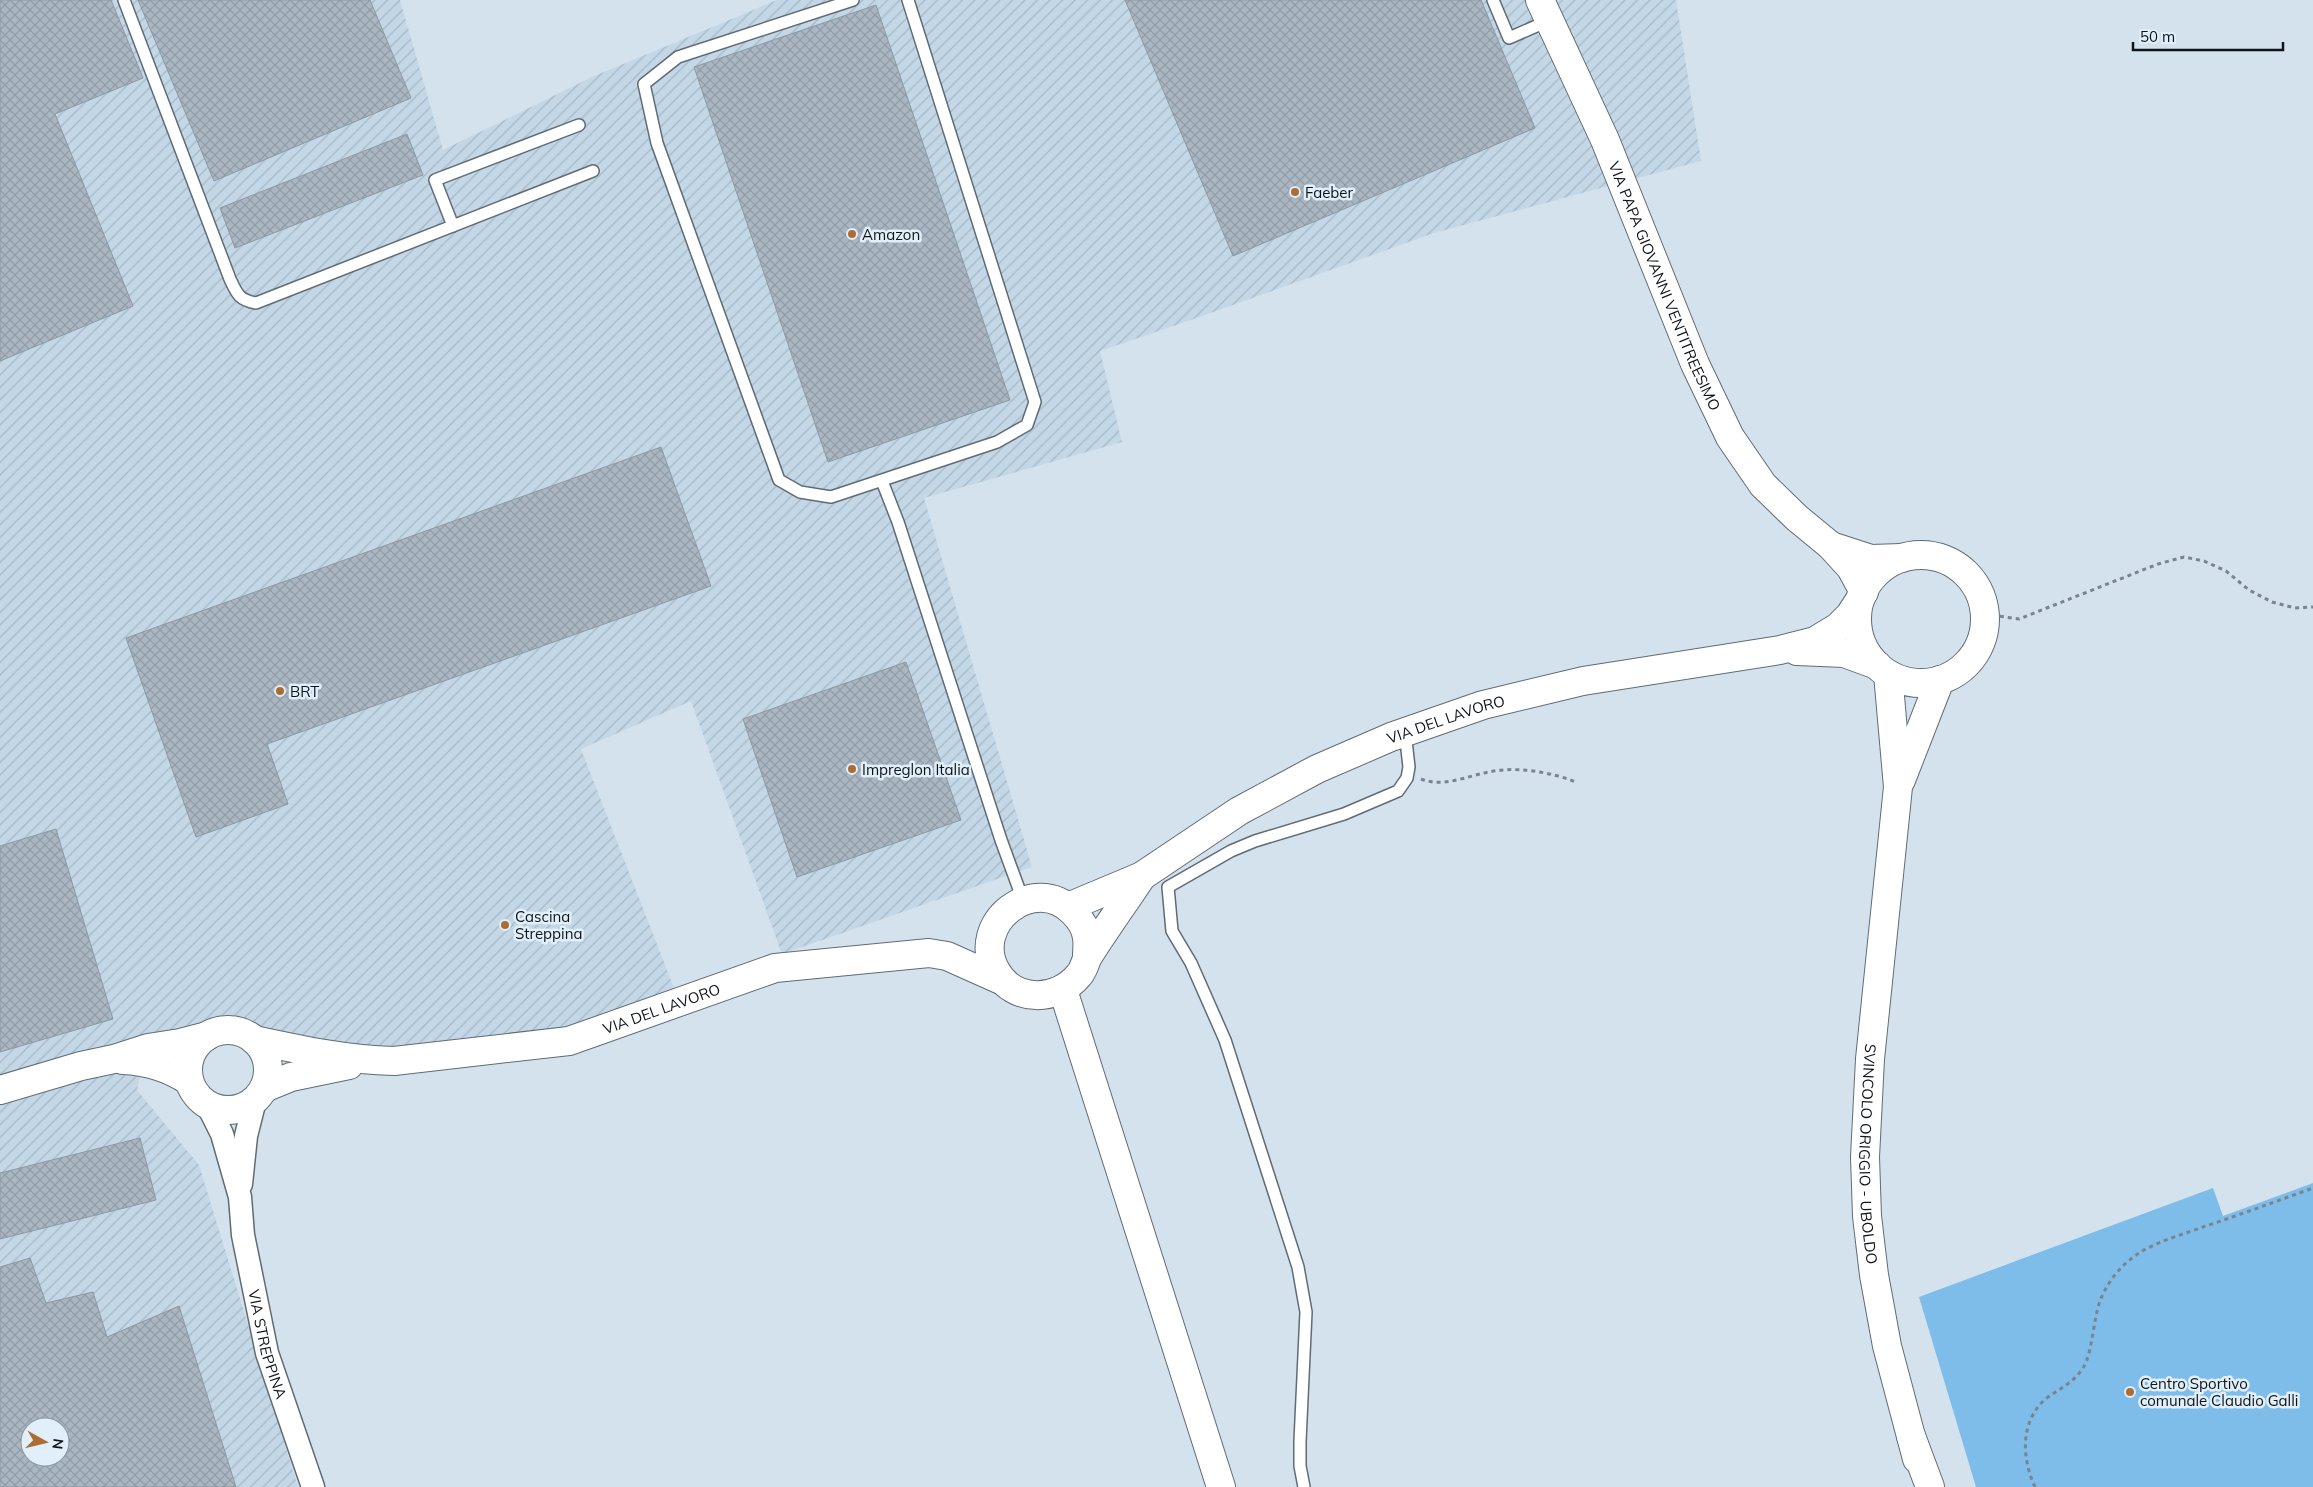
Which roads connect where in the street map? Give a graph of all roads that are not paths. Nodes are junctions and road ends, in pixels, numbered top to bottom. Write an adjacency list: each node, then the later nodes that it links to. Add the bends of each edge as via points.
1 (124, 0): 8 (lane, via 230,279 244,301 256,303)
2 (854, 0): 9 (lane, via 678,57 644,84 657,143 779,480 800,492 831,497)
3 (908, 0): 9 (lane, via 1035,402 1027,425 997,442)
4 (1493, 0): 5 (lane, via 1509,38)
5 (1544, 11): 10 (main road, VIA PAPA GIOVANNI VENTITREESIMO, via 1605,140 1695,364 1730,437 1763,485)
6 (579, 125): 8 (lane, via 435,180)
7 (593, 171): 8 (lane)
8 (453, 226)
9 (882, 480): 19 (lane)
10 (1831, 546): 11 (main road, VIA PAPA GIOVANNI VENTITREESIMO, via 1871,559); 12 (main road, VIA PAPA GIOVANNI VENTITREESIMO, via 1851,568)
11 (1902, 558): 12 (main road, via 1876,573); 15 (main road, via 1927,556 1951,563 1977,590 1984,614 1983,633 1976,651 1964,666)
12 (1862, 595): 13 (main road, VIA DEL LAVORO, via 1850,615 1828,634 1815,641); 14 (main road, via 1858,612 1861,641)
13 (1780, 650): 14 (main road, VIA DEL LAVORO, via 1844,653); 16 (main road, VIA DEL LAVORO, via 1583,680 1483,705)
14 (1882, 670): 15 (main road, via 1908,682); 17 (main road, SVINCOLO ORIGGIO - UBOLDO)
15 (1940, 680): 17 (main road, SVINCOLO ORIGGIO - UBOLDO)
16 (1405, 732): 18 (main road, VIA DEL LAVORO, via 1317,769 1239,811); 18 (lane, via 1409,766 1407,778 1398,792 1208,862)
17 (1898, 786): 35 (main road, SVINCOLO ORIGGIO - UBOLDO, via 1870,1059 1865,1157 1866,1216 1886,1346)
18 (1154, 878): 20 (main road, VIA DEL LAVORO); 23 (main road, VIA DEL LAVORO); 38 (lane, via 1172,931 1191,963 1225,1040 1298,1267 1306,1312 1300,1441)
19 (1023, 900): 20 (main road, via 1047,898); 21 (main road, via 1008,908 996,922)
20 (1068, 907): 23 (main road, via 1081,920 1088,937)
21 (991, 936): 22 (main road, VIA DEL LAVORO); 24 (main road, via 990,954)
22 (946, 956): 24 (main road, VIA DEL LAVORO); 29 (main road, VIA DEL LAVORO, via 929,953 775,968 570,1041 394,1061)
23 (1088, 957): 25 (main road, VIA DEL LAVORO, via 1080,974)
24 (1003, 981): 25 (main road, VIA DEL LAVORO, via 1027,995 1045,996)
25 (1063, 990): 37 (main road)
26 (208, 1036): 27 (main road, VIA DEL LAVORO, via 231,1030); 28 (main road, VIA DEL LAVORO, via 148,1048); 30 (main road, via 199,1042 189,1060)
27 (254, 1040): 29 (main road, VIA DEL LAVORO); 32 (main road, via 267,1062 268,1075)
28 (114, 1059): 30 (main road, VIA DEL LAVORO, via 142,1060 171,1069); 31 (main road, VIA DEL LAVORO)
29 (375, 1060): 32 (main road, VIA DEL LAVORO, via 291,1077)
30 (189, 1081): 33 (main road, VIA DEL LAVORO)
31 (0, 1090)
32 (259, 1094): 33 (main road, VIA DEL LAVORO, via 244,1107 232,1110 219,1110); 34 (street, VIA STREPPINA, via 246,1136)
33 (206, 1104): 34 (street, VIA STREPPINA, via 222,1134)
34 (240, 1197): 36 (street, VIA STREPPINA, via 243,1235 267,1353)
35 (1910, 1436): 39 (main road); 40 (main road, SVINCOLO ORIGGIO - UBOLDO); 41 (main road)
36 (313, 1487)
37 (1221, 1487)
38 (1304, 1487)
39 (1922, 1487)
40 (1926, 1487)
41 (1930, 1487)

